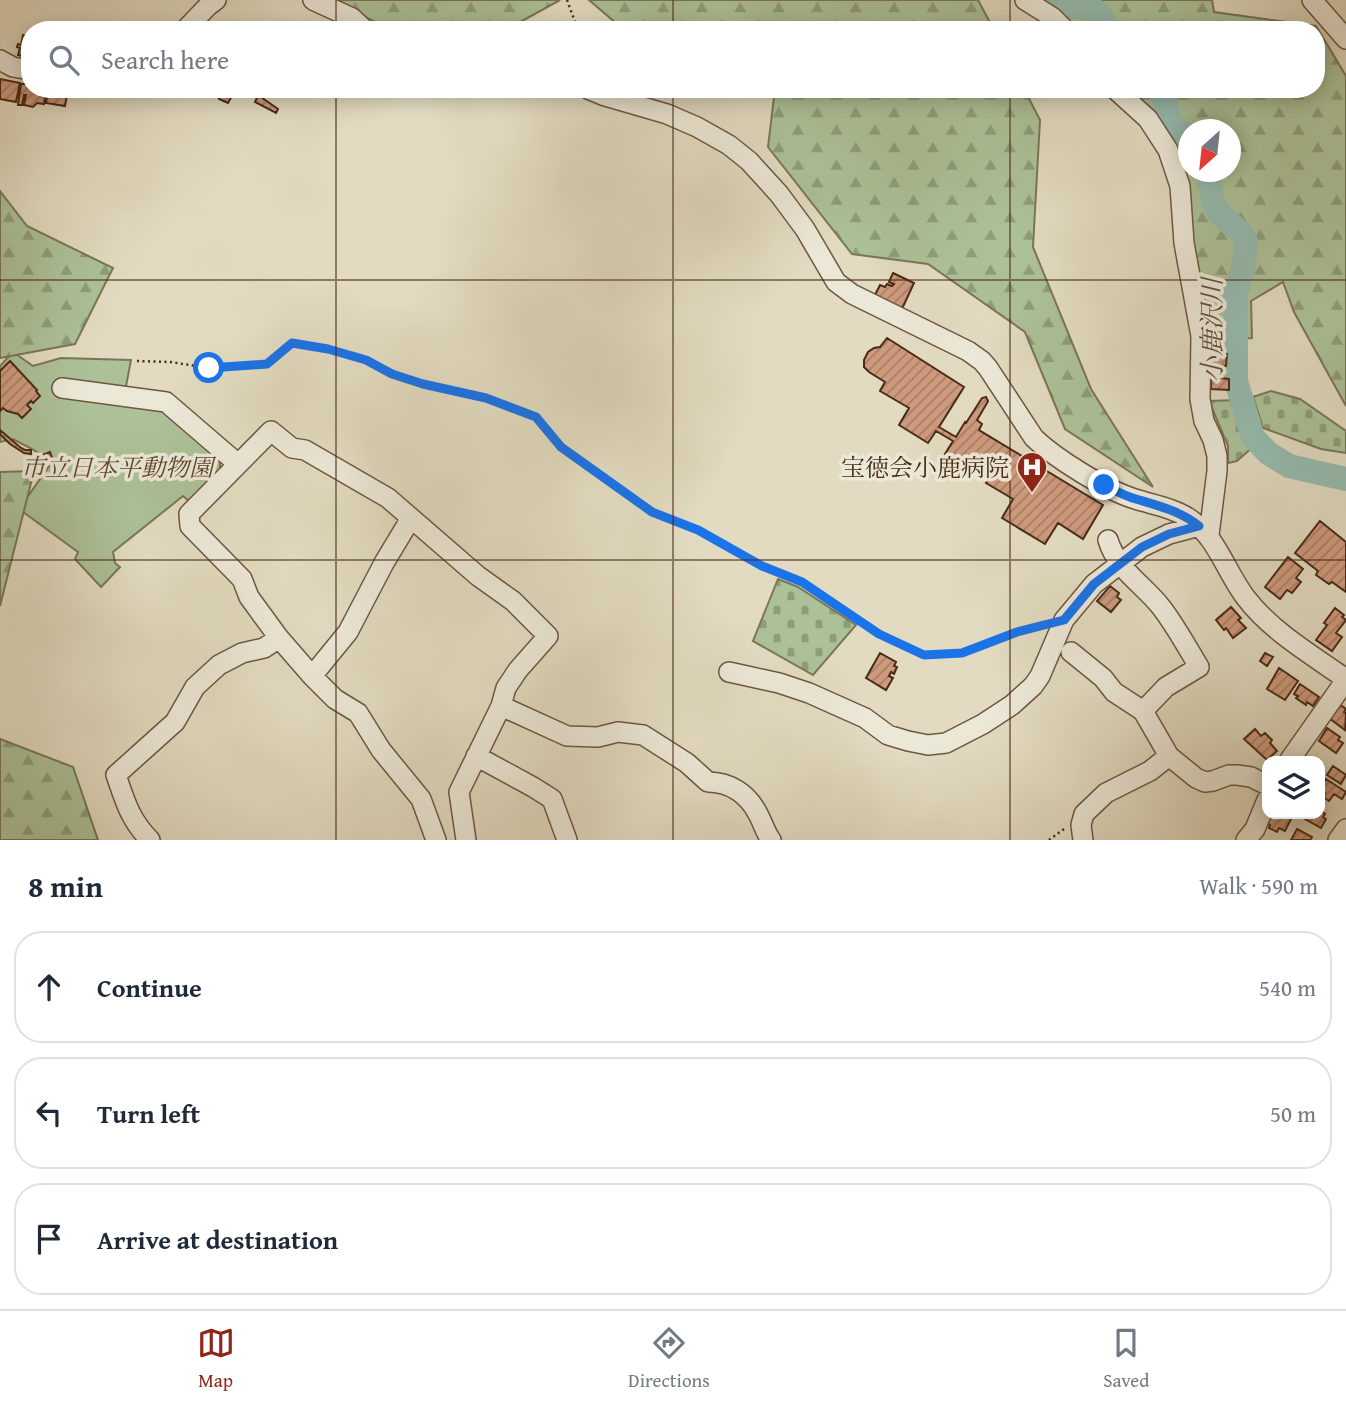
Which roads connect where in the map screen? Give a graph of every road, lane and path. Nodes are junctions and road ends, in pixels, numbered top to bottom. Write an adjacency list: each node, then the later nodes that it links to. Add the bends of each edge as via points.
1 (216, 0): 6 (street)
2 (313, 0): 7 (street)
3 (567, 0): 8 (path)
4 (1025, 0): 9 (street)
5 (1312, 0): 10 (street)
6 (194, 21)
7 (355, 21)
8 (575, 21)
9 (1055, 21)
10 (1346, 39)
11 (0, 60): 12 (street)
12 (21, 68)
13 (612, 98): 19 (street, via 667,114 729,145 779,194 806,229 836,282 975,355 1045,449 1104,485 1179,513)
14 (1125, 98): 19 (street, via 1148,119 1168,150 1180,186 1184,243 1201,336 1200,399 1217,456)
15 (137, 361): 22 (path, via 209,368 267,364 292,343 328,349 423,384 486,398 536,417 561,447 652,512 802,582 879,634 924,655 962,653)
16 (62, 388): 17 (street, via 166,402)
17 (238, 464): 18 (street, via 271,431 292,448 305,450 388,498); 23 (street, via 189,514 190,526 242,579 249,597)
18 (411, 518): 26 (street, via 348,632); 28 (street, via 513,601 548,636 517,670)
19 (1204, 531): 21 (street, via 1169,534); 27 (street, via 1257,611)
20 (1108, 540): 21 (street)
21 (1119, 564): 22 (street, via 1094,584); 29 (street, via 1163,608 1199,667 1166,687)
22 (1064, 620): 25 (street, via 1033,687 1012,705 946,743 928,745 888,735 865,718 809,693)
23 (279, 638): 26 (street); 36 (street, via 219,665 195,687 174,722 116,775 129,812)
24 (1071, 652): 29 (street, via 1114,692)
25 (729, 672)
26 (312, 676): 37 (street, via 335,699 358,713 421,799)
27 (1346, 679): 32 (street)
28 (501, 706): 30 (street); 40 (street, via 567,736 643,735 708,782 720,782 749,798)
29 (1143, 711): 31 (street)
30 (476, 756): 38 (street, via 459,792); 39 (street, via 552,799)
31 (1169, 756): 33 (street, via 1205,782 1237,775); 41 (street, via 1106,793 1084,814)
32 (1292, 756)
33 (1262, 782)
34 (1262, 812): 42 (street)
35 (1346, 829): 43 (street)
36 (150, 840)
37 (436, 840)
38 (466, 840)
39 (567, 840)
40 (771, 840)
41 (1083, 840)
42 (1246, 840)
43 (1338, 840)

